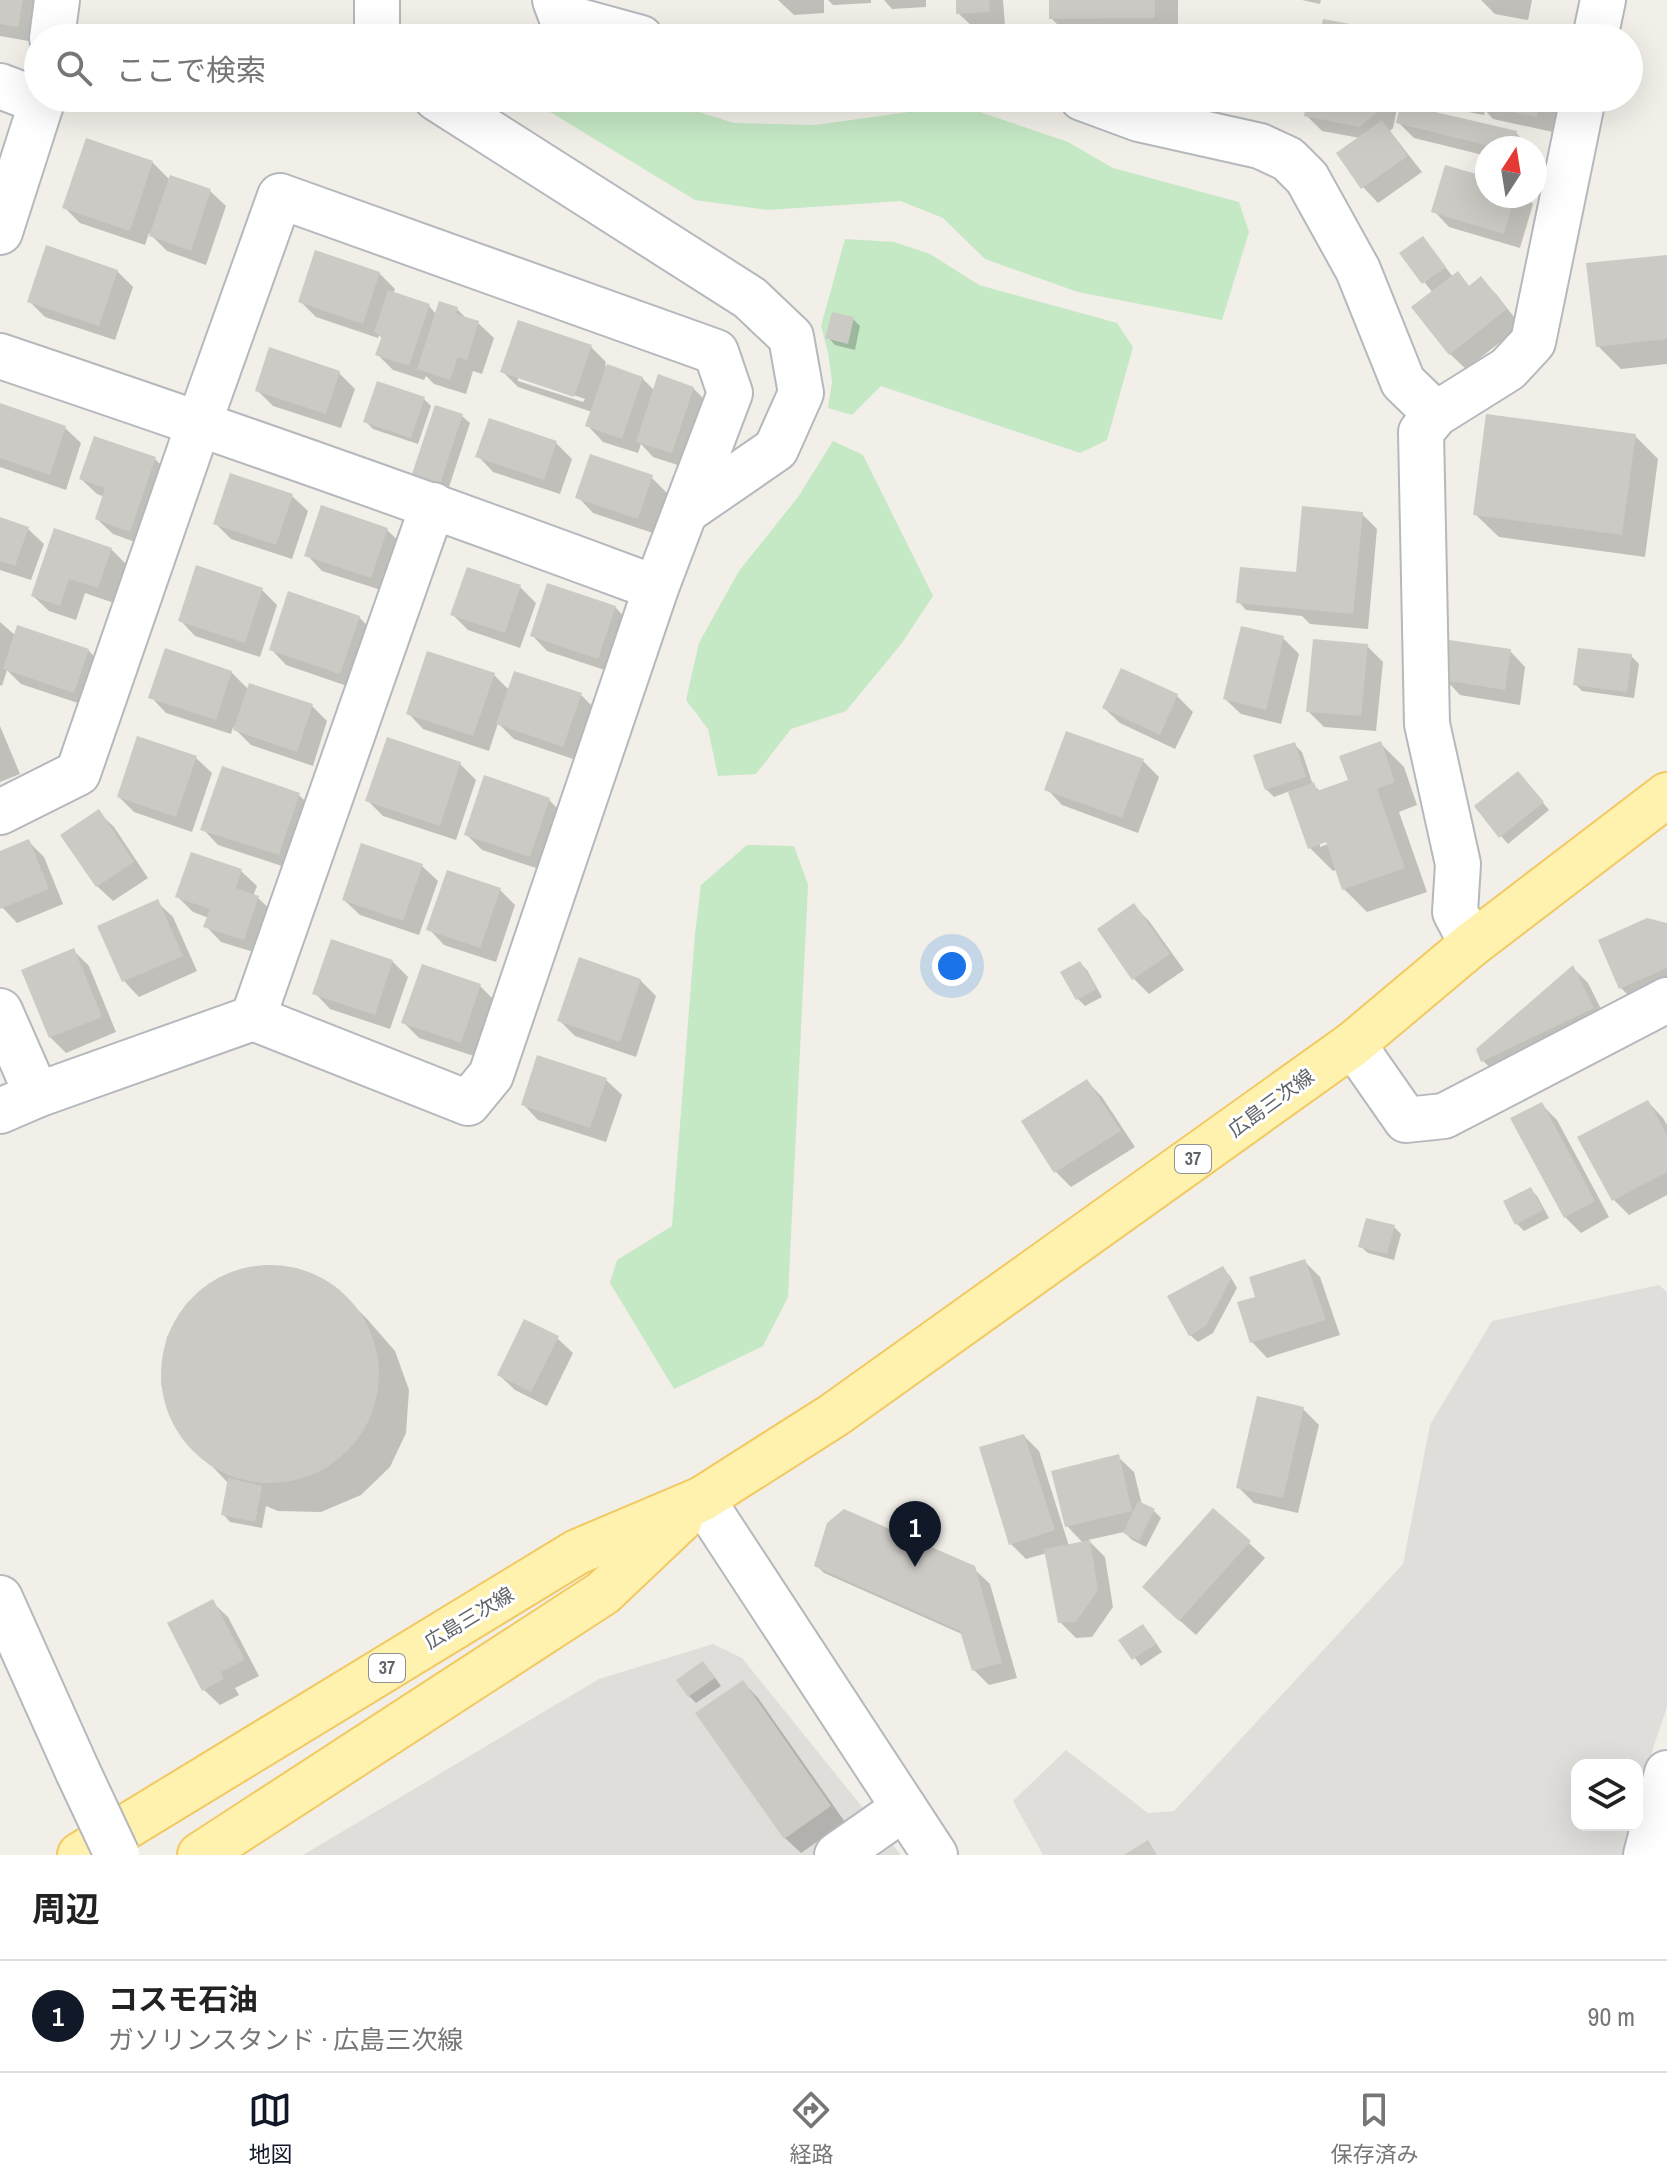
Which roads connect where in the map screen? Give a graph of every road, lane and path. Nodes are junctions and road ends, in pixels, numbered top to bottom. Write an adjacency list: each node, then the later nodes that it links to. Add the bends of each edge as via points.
1 (57, 0): 5 (street)
2 (377, 0): 6 (street)
3 (555, 0): 7 (street, via 561,16)
4 (1603, 0): 8 (street)
5 (54, 24)
6 (377, 24)
7 (590, 24)
8 (1598, 24)
9 (0, 86): 10 (street)
10 (24, 94)
11 (38, 112): 15 (street)
12 (458, 112): 20 (street, via 750,298 791,337 801,393 776,449)
13 (1120, 112): 17 (street, via 1260,146 1288,159 1307,178 1358,270 1403,382)
14 (1580, 112): 17 (street, via 1533,342 1508,369)
15 (0, 232)
16 (0, 356): 18 (street)
17 (1436, 414): 24 (street, via 1421,432 1427,724 1458,864 1455,912)
18 (199, 423): 19 (street); 20 (street, via 280,196 716,352 730,393); 23 (street, via 78,773)
19 (433, 505): 21 (street); 27 (street)
20 (686, 511): 21 (street)
21 (656, 588): 27 (street, via 491,1075 468,1103)
22 (1667, 795): 24 (main road, 広島三次線 / 37)
23 (0, 812)
24 (1472, 944): 28 (main road, 広島三次線 / 37)
25 (1667, 1000): 28 (street, via 1444,1116 1406,1120)
26 (0, 1011): 29 (street)
27 (253, 1018): 29 (street)
28 (1353, 1044): 30 (main road, 広島三次線 / 37, via 834,1415)
29 (18, 1103)
30 (702, 1499): 33 (street); 34 (main road, 広島三次線 / 37, via 577,1552); 36 (main road, 広島三次線 / 37, via 603,1593)
31 (0, 1598): 35 (street, bridge)
32 (1667, 1773): 39 (street)
33 (904, 1808): 37 (street); 38 (street)
34 (80, 1855)
35 (117, 1855)
36 (200, 1855)
37 (837, 1855)
38 (935, 1855)
39 (1646, 1855)

